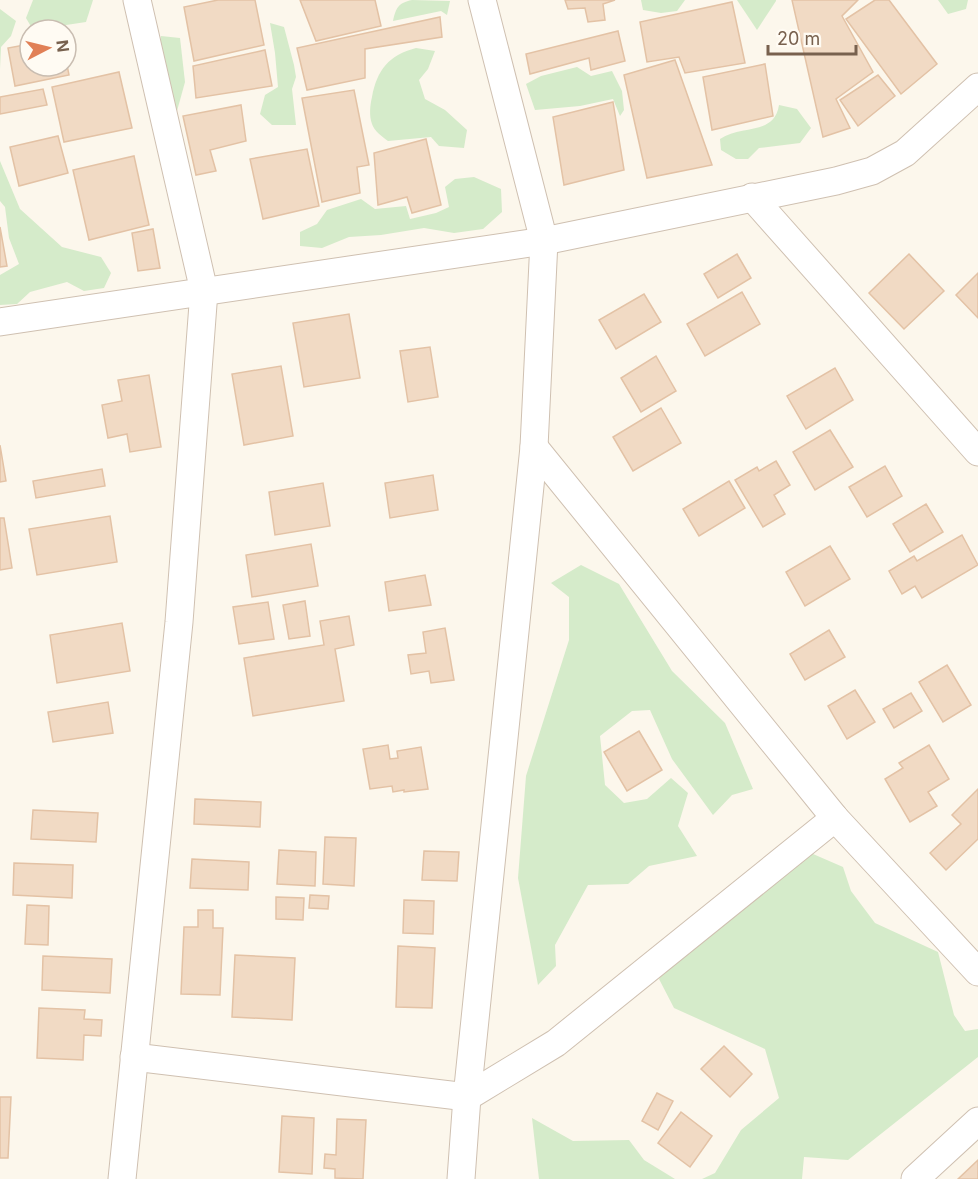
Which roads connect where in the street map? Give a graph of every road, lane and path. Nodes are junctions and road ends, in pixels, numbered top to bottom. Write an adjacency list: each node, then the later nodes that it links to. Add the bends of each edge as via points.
1 (137, 0): 6 (street)
2 (482, 0): 5 (street)
3 (978, 87): 4 (street, via 905,153 872,171)
4 (753, 197): 5 (street); 9 (street)
5 (544, 241): 6 (street); 8 (street)
6 (204, 291): 7 (street); 12 (street, via 179,622)
7 (0, 322)
8 (534, 447): 10 (street); 13 (street)
9 (978, 452)
10 (835, 818): 11 (street); 13 (street, via 556,1042)
11 (978, 972)
12 (134, 1057): 13 (street); 15 (street)
13 (467, 1097): 16 (street)
14 (978, 1120): 17 (street)
15 (122, 1179)
16 (460, 1179)
17 (915, 1179)

